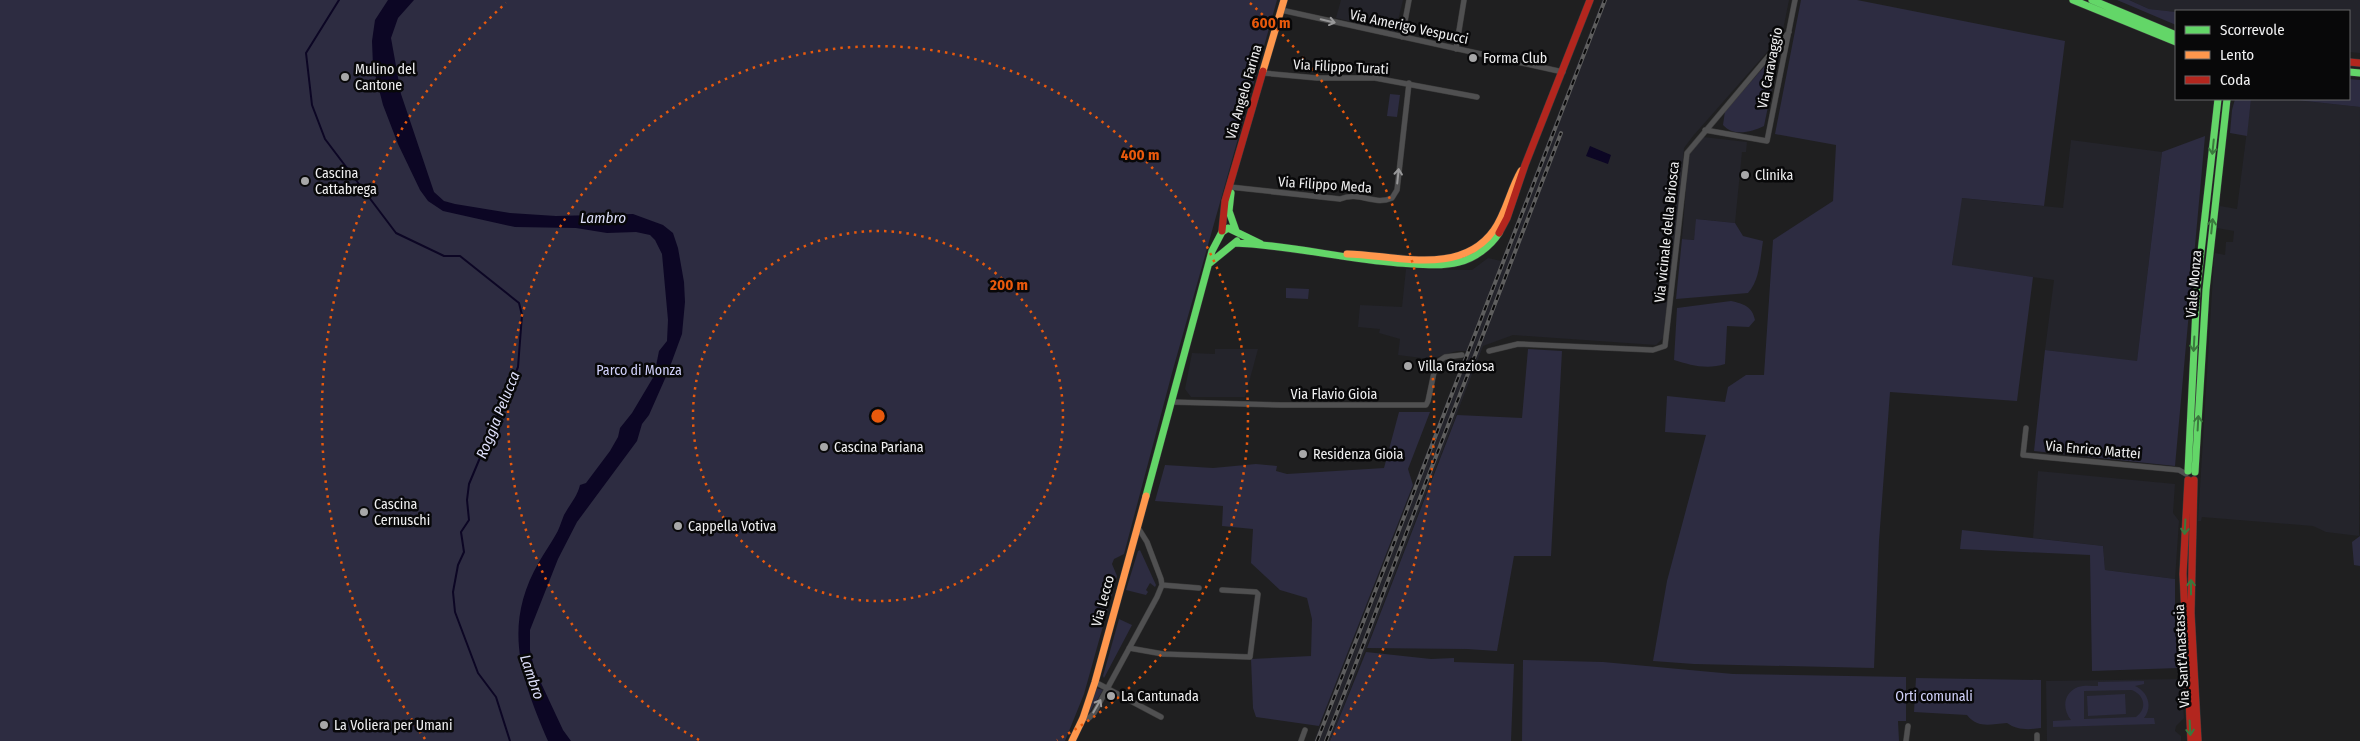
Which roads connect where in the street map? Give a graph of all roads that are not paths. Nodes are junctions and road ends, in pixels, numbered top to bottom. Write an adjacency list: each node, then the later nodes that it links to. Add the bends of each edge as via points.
1 (1284, 0): 8 (street, Via Angelo Farina)
2 (1409, 0): 11 (street)
3 (1464, 0): 13 (street)
4 (1590, 0): 14 (street)
5 (1795, 0): 9 (street, Via Caravaggio)
6 (2073, 0): 12 (street)
7 (2092, 0): 10 (street)
8 (1281, 10): 11 (street, Via Amerigo Vespucci, one-way to 11); 15 (street, Via Angelo Farina)
9 (1788, 32): 20 (street, Via vicinale della Briosca); 20 (street, Via Caravaggio, via 1767,140)
10 (2175, 35)
11 (1402, 37): 13 (street, Via Amerigo Vespucci)
12 (2175, 42)
13 (1456, 49): 14 (street, Via Amerigo Vespucci)
14 (1563, 72): 25 (street, via 1493,232 1469,252 1440,260 1335,254)
15 (1263, 73): 16 (street, Via Filippo Turati, via 1317,78 1375,78); 21 (street, Via Angelo Farina)
16 (1409, 83): 17 (street, Via Filippo Turati); 21 (street, Via Filippo Meda, one-way to 16, via 1340,200 1353,195 1381,200 1392,198 1397,190)
17 (1477, 97)
18 (2218, 100): 31 (street, Viale Monza, one-way to 31, via 2197,288)
19 (2227, 100): 31 (street, Viale Monza, one-way to 19)
20 (1706, 130): 27 (street, Via vicinale della Briosca, via 1692,145 1686,158 1667,342 1662,349 1518,344)
21 (1231, 185): 22 (street, Via Angelo Farina, via 1229,211); 23 (street, Via Angelo Farina, via 1223,206)
22 (1237, 232): 23 (street, via 1229,228); 24 (street); 25 (street)
23 (1221, 233): 24 (street, via 1223,244); 26 (street, Via Angelo Farina)
24 (1234, 244): 25 (street); 26 (street)
25 (1261, 244)
26 (1210, 263): 29 (street, Via Angelo Farina)
27 (1489, 351)
28 (1462, 355): 29 (street, Via Flavio Gioia, via 1445,357 1436,363 1426,405)
29 (1171, 402): 32 (street, Via Lecco)
30 (2026, 428): 31 (street, Via Enrico Mattei, via 2023,455 2179,470)
31 (2190, 476): 33 (street, Viale Monza); 34 (street, Viale Monza, one-way to 34)
32 (1137, 526): 35 (street, via 1147,542); 39 (street, Via Lecco)
33 (2191, 571): 51 (street, Via Sant'Anastasia, one-way to 33)
34 (2183, 574): 50 (street, Via Sant'Anastasia, one-way to 50)
35 (1162, 585): 36 (street); 38 (street, Via Lecco)
36 (1199, 588)
37 (1222, 590): 38 (street, via 1258,594 1250,657 1163,654)
38 (1129, 648): 40 (street, Via Lecco)
39 (1095, 682): 40 (street); 42 (street, Via Lecco)
40 (1108, 688): 41 (street); 42 (street, Via Lecco, one-way to 40, via 1089,718 1094,713)
41 (1161, 717)
42 (1082, 718): 46 (street, Via Lecco)
43 (1908, 726): 48 (street)
44 (1305, 730): 47 (street)
45 (2037, 735): 49 (street)
46 (1072, 741)
47 (1301, 741)
48 (1906, 741)
49 (2037, 741)
50 (2190, 741)
51 (2198, 741)

